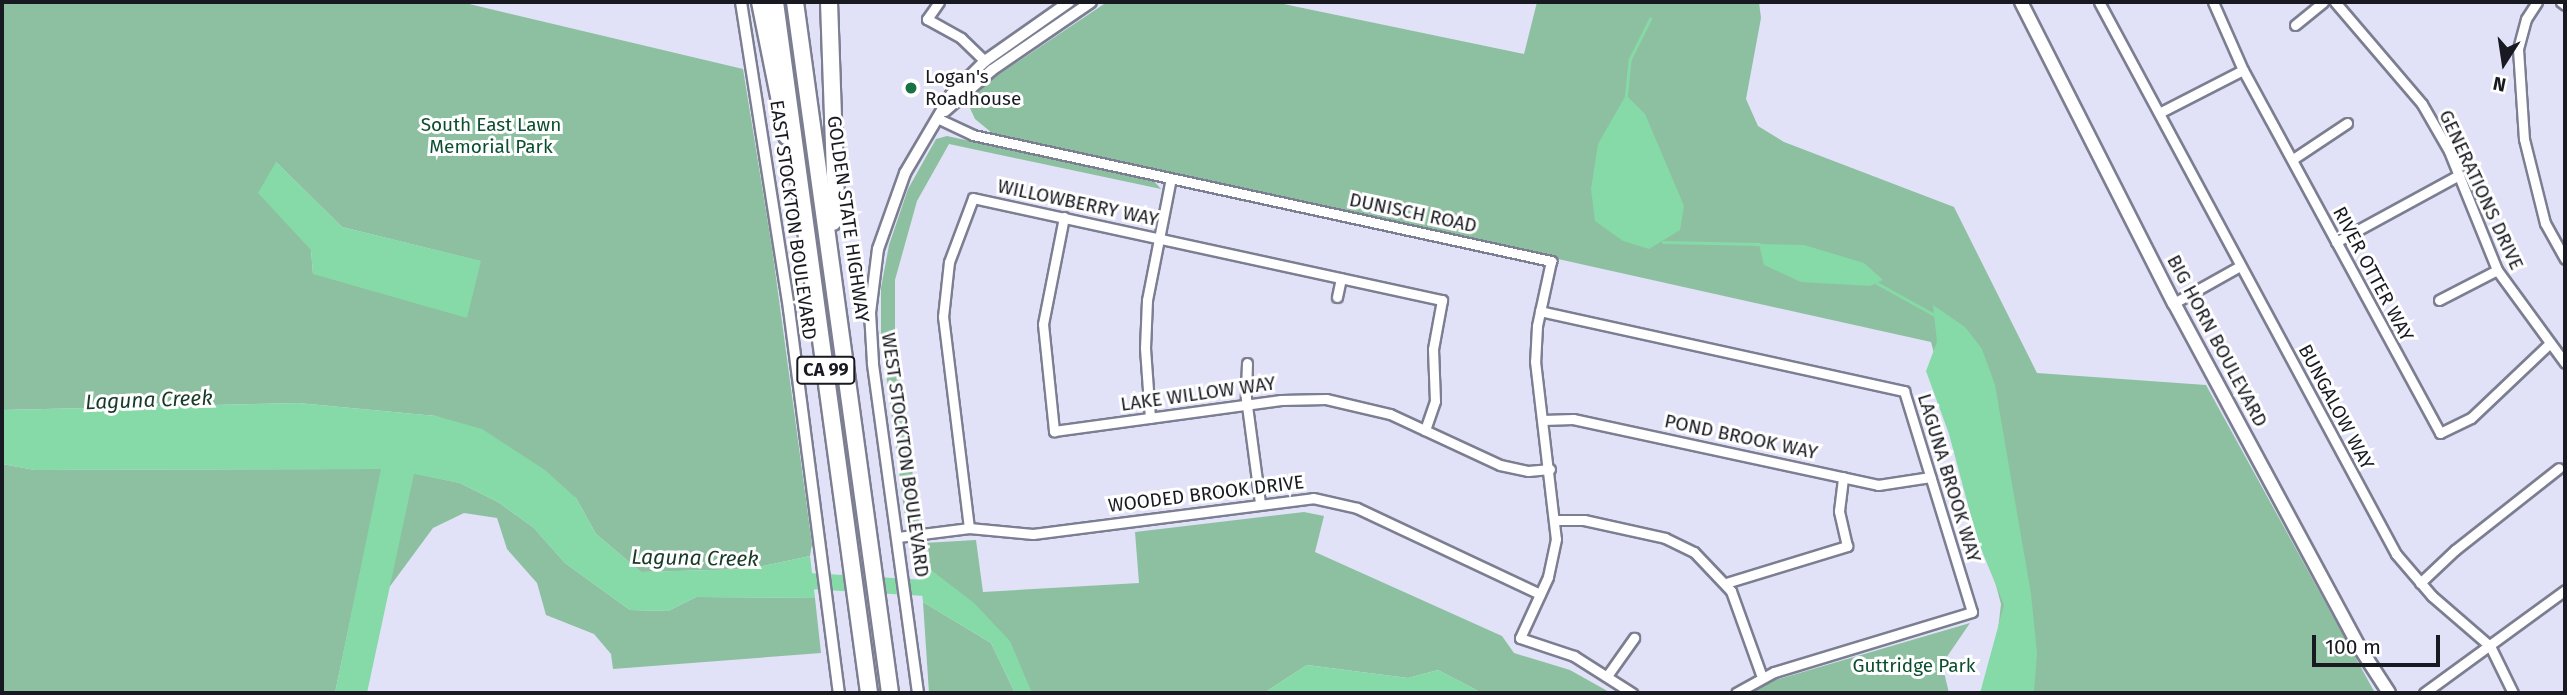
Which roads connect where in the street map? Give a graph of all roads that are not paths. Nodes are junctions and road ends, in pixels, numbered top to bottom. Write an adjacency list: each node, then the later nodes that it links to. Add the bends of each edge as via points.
1 (740, 2): 61 (street, EAST STOCKTON BOULEVARD, via 785,284)
2 (760, 2): 24 (highway, via 779,108)
3 (775, 2): 24 (highway, GOLDEN STATE HIGHWAY / CA 99)
4 (795, 2): 26 (highway, GOLDEN STATE HIGHWAY / CA 99)
5 (829, 2): 26 (highway, via 836,200)
6 (939, 2): 16 (street, via 927,19 968,44)
7 (1069, 2): 16 (street, WEST STOCKTON BOULEVARD)
8 (1091, 2): 19 (street, WEST STOCKTON BOULEVARD, via 992,70)
9 (2021, 2): 35 (main road, BIG HORN BOULEVARD)
10 (2099, 2): 18 (street, BUNGALOW WAY)
11 (2213, 2): 17 (street, RIVER OTTER WAY)
12 (2323, 2): 15 (street)
13 (2335, 2): 22 (street, GENERATIONS DRIVE, via 2406,82 2436,127)
14 (2538, 2): 29 (street, via 2526,19 2518,49 2524,139 2545,222)
15 (2295, 25)
16 (985, 61): 19 (street, WEST STOCKTON BOULEVARD, via 951,95)
17 (2243, 69): 18 (street); 21 (street, RIVER OTTER WAY)
18 (2161, 112): 30 (street, BUNGALOW WAY)
19 (942, 115): 23 (street, DUNISCH ROAD, via 973,135); 51 (street, WEST STOCKTON BOULEVARD, via 895,194 872,288 873,363)
20 (2347, 123): 21 (street)
21 (2292, 159): 28 (street, RIVER OTTER WAY)
22 (2459, 174): 28 (street); 31 (street, GENERATIONS DRIVE)
23 (1171, 178): 27 (street); 36 (street, DUNISCH ROAD, via 1551,261)
24 (803, 193): 62 (highway, GOLDEN STATE HIGHWAY / CA 99)
25 (1064, 217): 27 (street, WILLOWBERRY WAY); 41 (street, LAKE WILLOW WAY, via 1042,324 1054,431); 50 (street, WILLOWBERRY WAY, via 973,198 954,242 943,327)
26 (830, 238): 60 (highway, GOLDEN STATE HIGHWAY / CA 99)
27 (1158, 238): 32 (street, WILLOWBERRY WAY); 41 (street, via 1145,324)
28 (2336, 242): 37 (street, RIVER OTTER WAY, via 2440,433 2471,418)
29 (2565, 259)
30 (2240, 266): 35 (street); 53 (street, BUNGALOW WAY, via 2396,554)
31 (2497, 270): 34 (street); 37 (street, GENERATIONS DRIVE)
32 (1341, 278): 33 (street); 43 (street, WILLOWBERRY WAY, via 1442,300 1433,349 1435,401)
33 (1337, 297)
34 (2439, 300)
35 (2174, 303): 66 (main road, BIG HORN BOULEVARD, via 2358,645)
36 (1540, 311): 42 (street, DUNISCH ROAD, via 1535,361); 47 (street, LAGUNA BROOK WAY, via 1904,391)
37 (2550, 343): 39 (street, GENERATIONS DRIVE)
38 (1247, 363): 40 (street)
39 (2565, 363)
40 (1247, 404): 41 (street, LAKE WILLOW WAY); 43 (street, LAKE WILLOW WAY, via 1302,399 1347,402); 48 (street)
41 (1150, 418)
42 (1543, 420): 45 (street, DUNISCH ROAD); 46 (street, POND BROOK WAY, via 1573,419)
43 (1425, 430): 45 (street, LAKE WILLOW WAY, via 1500,465 1528,471)
44 (2559, 468): 53 (street)
45 (1550, 469): 49 (street, DUNISCH ROAD)
46 (1843, 477): 47 (street, POND BROOK WAY, via 1890,485); 52 (street, via 1839,511 1847,546)
47 (1930, 477): 59 (street, LAGUNA BROOK WAY, via 1972,612)
48 (1260, 503): 50 (street, WOODED BROOK DRIVE, via 1033,534); 55 (street, WOODED BROOK DRIVE, via 1296,498 1341,503)
49 (1556, 520): 52 (street, via 1584,520 1679,543 1708,562); 55 (street, DUNISCH ROAD, via 1553,558)
50 (969, 528): 51 (street, WOODED BROOK DRIVE)
51 (898, 537): 63 (street, WEST STOCKTON BOULEVARD)
52 (1726, 583): 59 (street)
53 (2420, 583): 57 (street, BUNGALOW WAY)
54 (2565, 590): 57 (street)
55 (1540, 594): 58 (street, via 1520,638 1574,656)
56 (1634, 638): 58 (street)
57 (2490, 646): 67 (street); 68 (street, BUNGALOW WAY)
58 (1607, 676): 64 (street)
59 (1762, 677): 65 (street, LAGUNA BROOK WAY)
60 (890, 691)
61 (839, 693)
62 (869, 693)
63 (918, 693)
64 (1632, 693)
65 (1736, 693)
66 (2389, 693)
67 (2424, 693)
68 (2513, 693)

